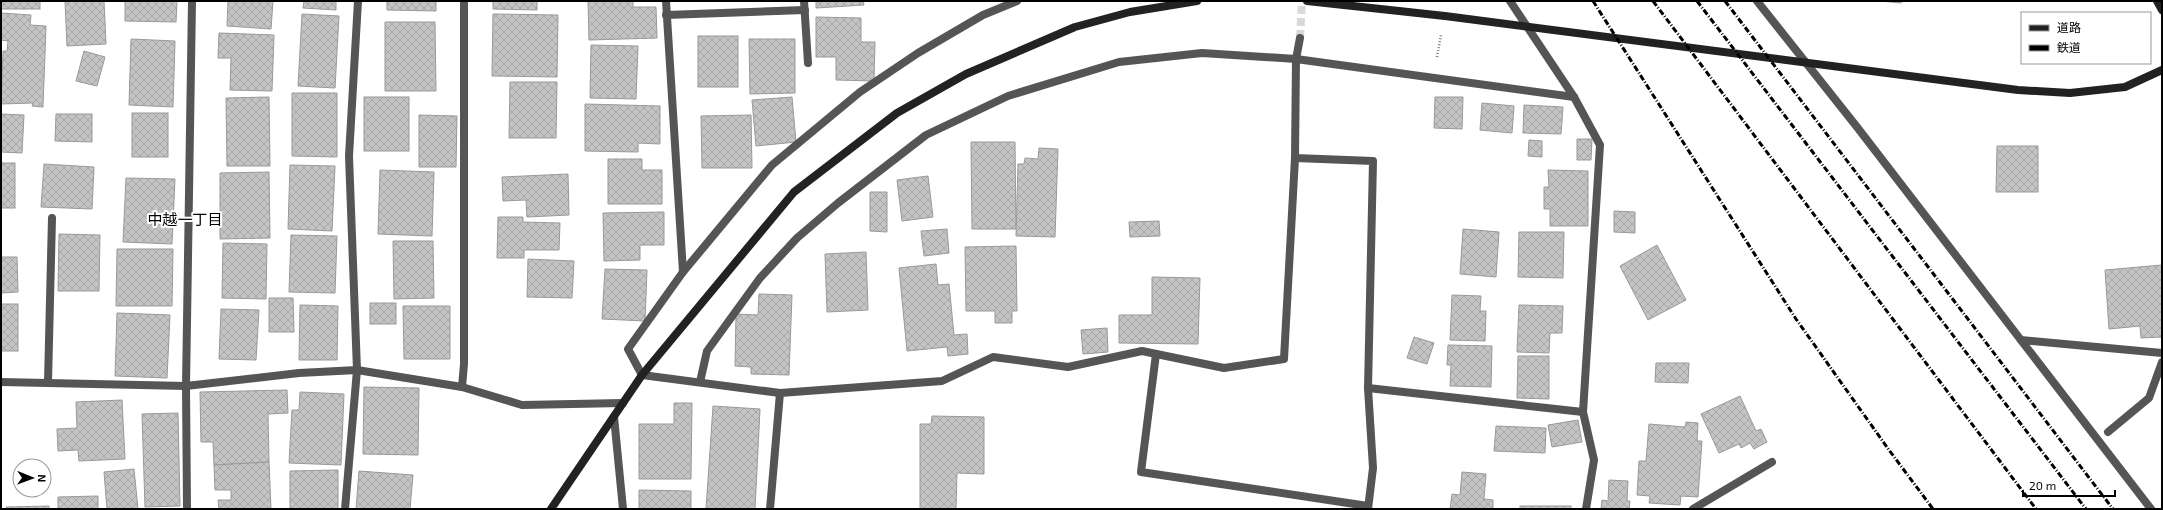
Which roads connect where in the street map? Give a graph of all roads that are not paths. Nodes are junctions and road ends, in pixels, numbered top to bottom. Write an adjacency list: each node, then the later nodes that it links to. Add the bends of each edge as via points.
1 (192, 1): 32 (street)
2 (358, 1): 27 (street, via 349,156)
3 (464, 1): 33 (street)
4 (666, 1): 14 (street)
5 (804, 1): 12 (street)
6 (1017, 1): 22 (street, via 983,15 918,53 860,92 772,165)
7 (1196, 1): 28 (street, via 1130,12 1075,27 966,74 897,112 794,192)
8 (1307, 1): 18 (street, via 1445,16 2018,90 2070,93 2125,87)
9 (1510, 1): 19 (street)
10 (1757, 1): 23 (street)
11 (2158, 1): 13 (street)
12 (805, 10): 14 (street); 17 (street)
13 (2162, 10)
14 (666, 15): 22 (street)
15 (1300, 38): 16 (street)
16 (1296, 59): 19 (street); 20 (street); 31 (street, via 1202,53 1119,62 1008,96 926,135 838,202 797,238 760,278 707,352)
17 (808, 63)
18 (2162, 70)
19 (1574, 97): 37 (street, via 1600,145)
20 (1295, 158): 25 (street, via 1284,359 1224,368); 34 (street, via 1373,161)
21 (52, 218): 30 (street)
22 (683, 272): 28 (street, via 628,349)
23 (2021, 340): 24 (street); 49 (street)
24 (2162, 353)
25 (1156, 354): 35 (street, via 1142,351 1068,367 993,357 942,381); 41 (street, via 1141,472)
26 (2162, 362): 39 (street, via 2149,398)
27 (356, 370): 32 (street, via 300,373); 33 (street); 43 (street)
28 (642, 375): 31 (street); 36 (street)
29 (1, 382): 30 (street)
30 (48, 382): 32 (street)
31 (700, 382): 35 (street)
32 (186, 386): 42 (street)
33 (462, 386): 36 (street, via 522,405)
34 (1368, 388): 37 (street); 41 (street, via 1373,468)
35 (780, 393): 46 (street)
36 (623, 403): 38 (street)
37 (1583, 412): 47 (street, via 1594,460)
38 (614, 417): 44 (street); 45 (street)
39 (2108, 432)
40 (1772, 462): 48 (street)
41 (1368, 508)
42 (187, 509)
43 (345, 509)
44 (551, 509)
45 (623, 509)
46 (770, 509)
47 (1586, 509)
48 (1693, 509)
49 (2151, 509)

